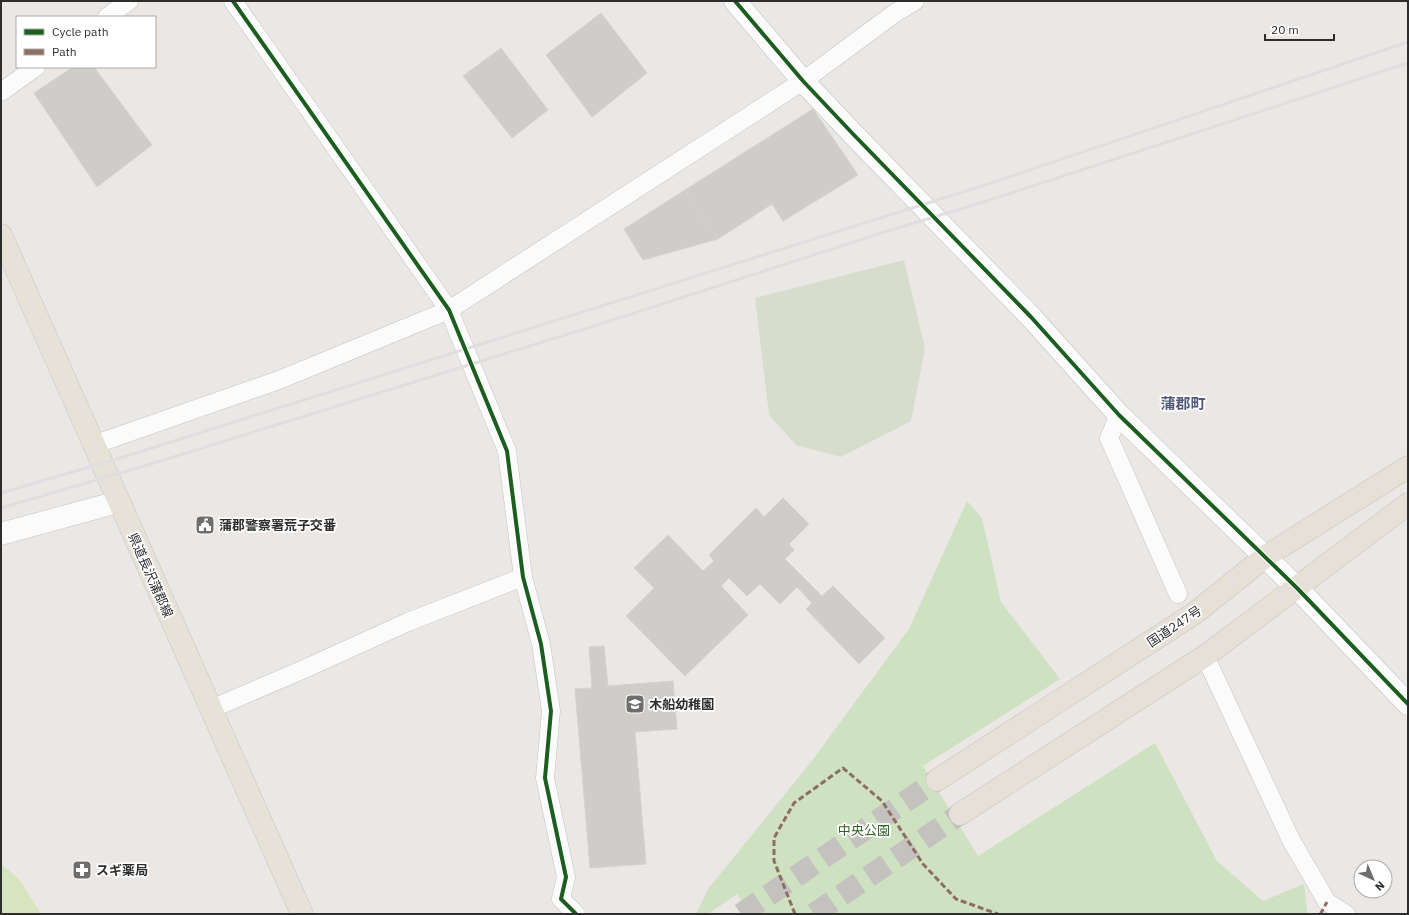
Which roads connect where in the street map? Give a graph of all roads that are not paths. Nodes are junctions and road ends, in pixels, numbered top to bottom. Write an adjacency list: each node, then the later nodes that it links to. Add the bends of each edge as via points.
1 (129, 1): 5 (street)
2 (233, 1): 10 (street)
3 (735, 1): 7 (street)
4 (915, 1): 7 (street)
5 (108, 16)
6 (35, 68): 8 (street)
7 (803, 81): 10 (street); 11 (street, via 1031,317)
8 (1, 92)
9 (1, 235): 12 (main road, 県道長沢蒲郡線)
10 (448, 310): 12 (street, via 279,380); 18 (street, via 507,451)
11 (1119, 415): 17 (street); 20 (street, via 1109,438)
12 (93, 445): 14 (main road, 県道長沢蒲郡線)
13 (1408, 467): 17 (highway, 国道247号)
14 (118, 502): 16 (street); 23 (main road, 県道長沢蒲郡線)
15 (1408, 504): 19 (highway)
16 (1, 534)
17 (1266, 556): 19 (street); 24 (highway, 国道247号, via 1195,613)
18 (524, 577): 23 (street, via 408,622); 27 (street, via 552,711 545,778 566,877 561,899)
19 (1297, 588): 21 (highway); 22 (street)
20 (1178, 594)
21 (1205, 656): 25 (highway); 28 (street, via 1291,840 1328,902)
22 (1408, 704)
23 (211, 709): 26 (main road, 県道長沢蒲郡線)
24 (937, 780)
25 (960, 814)
26 (302, 914)
27 (576, 914)
28 (1346, 914)

